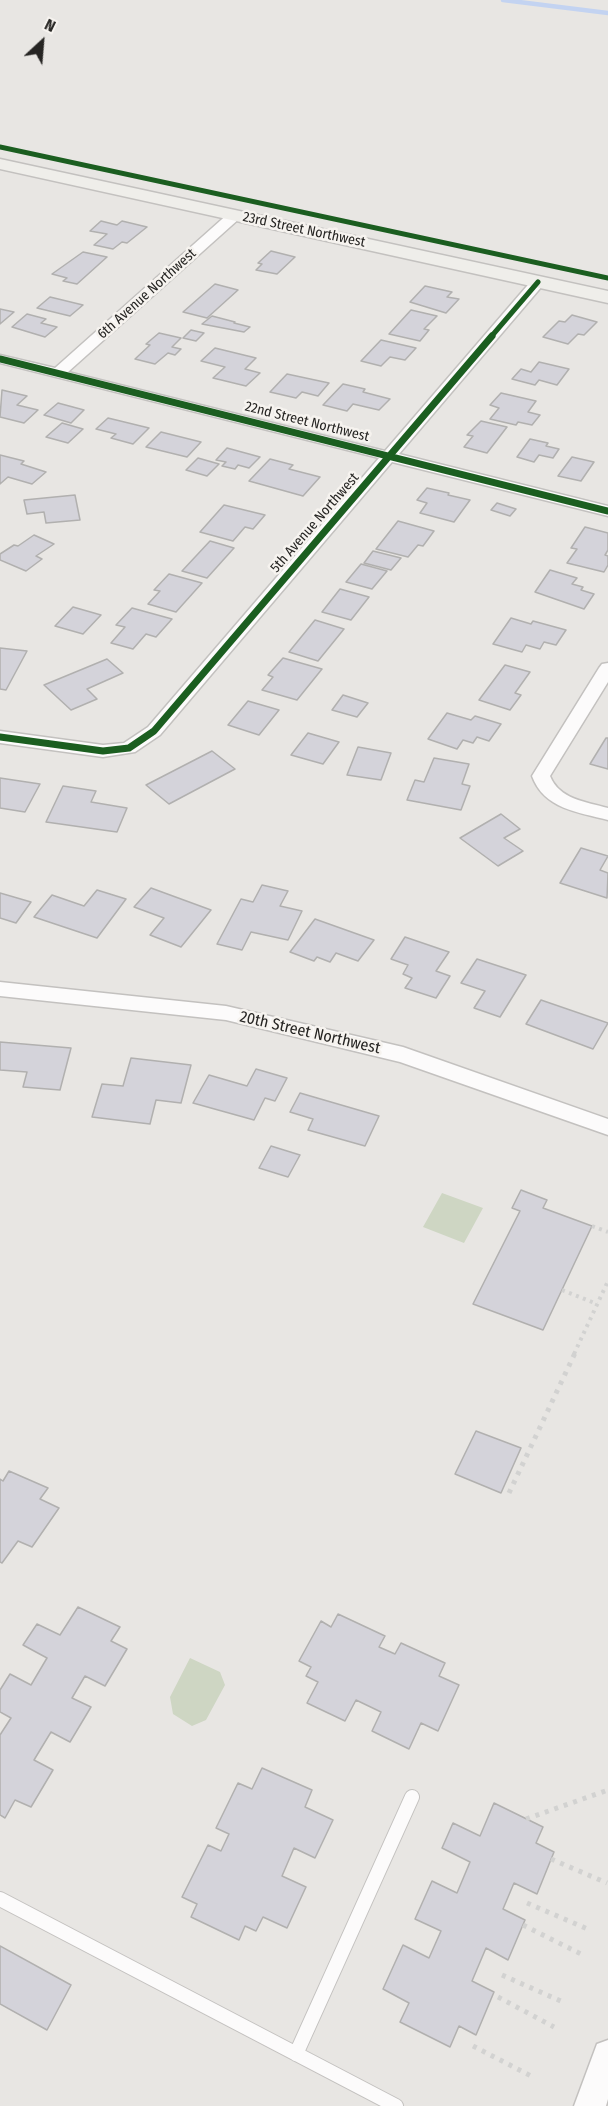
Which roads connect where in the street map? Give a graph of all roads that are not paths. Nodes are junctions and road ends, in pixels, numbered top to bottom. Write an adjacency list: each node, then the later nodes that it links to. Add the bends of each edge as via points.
1 (0, 164): 2 (street, 23rd Street Northwest)
2 (236, 215): 3 (street, 23rd Street Northwest); 6 (street, 6th Avenue Northwest)
3 (538, 282): 4 (street, 23rd Street Northwest); 7 (street, 5th Avenue Northwest)
4 (608, 297)
5 (0, 359): 6 (street, 22nd Street Northwest)
6 (58, 373): 7 (street, 22nd Street Northwest)
7 (390, 456): 8 (street, 22nd Street Northwest); 10 (street, 5th Avenue Northwest, via 163,722 142,741 129,748 103,751)
8 (608, 511)
9 (608, 668): 11 (street, via 541,776 555,797)
10 (0, 736)
11 (608, 814)
12 (0, 989): 13 (street, 20th Street Northwest, via 226,1013 403,1055)
13 (608, 1126)
14 (412, 1797): 16 (lane)
15 (0, 1899): 16 (lane)
16 (296, 2054): 18 (lane)
17 (608, 2055): 19 (street)
18 (396, 2106)
19 (590, 2106)

